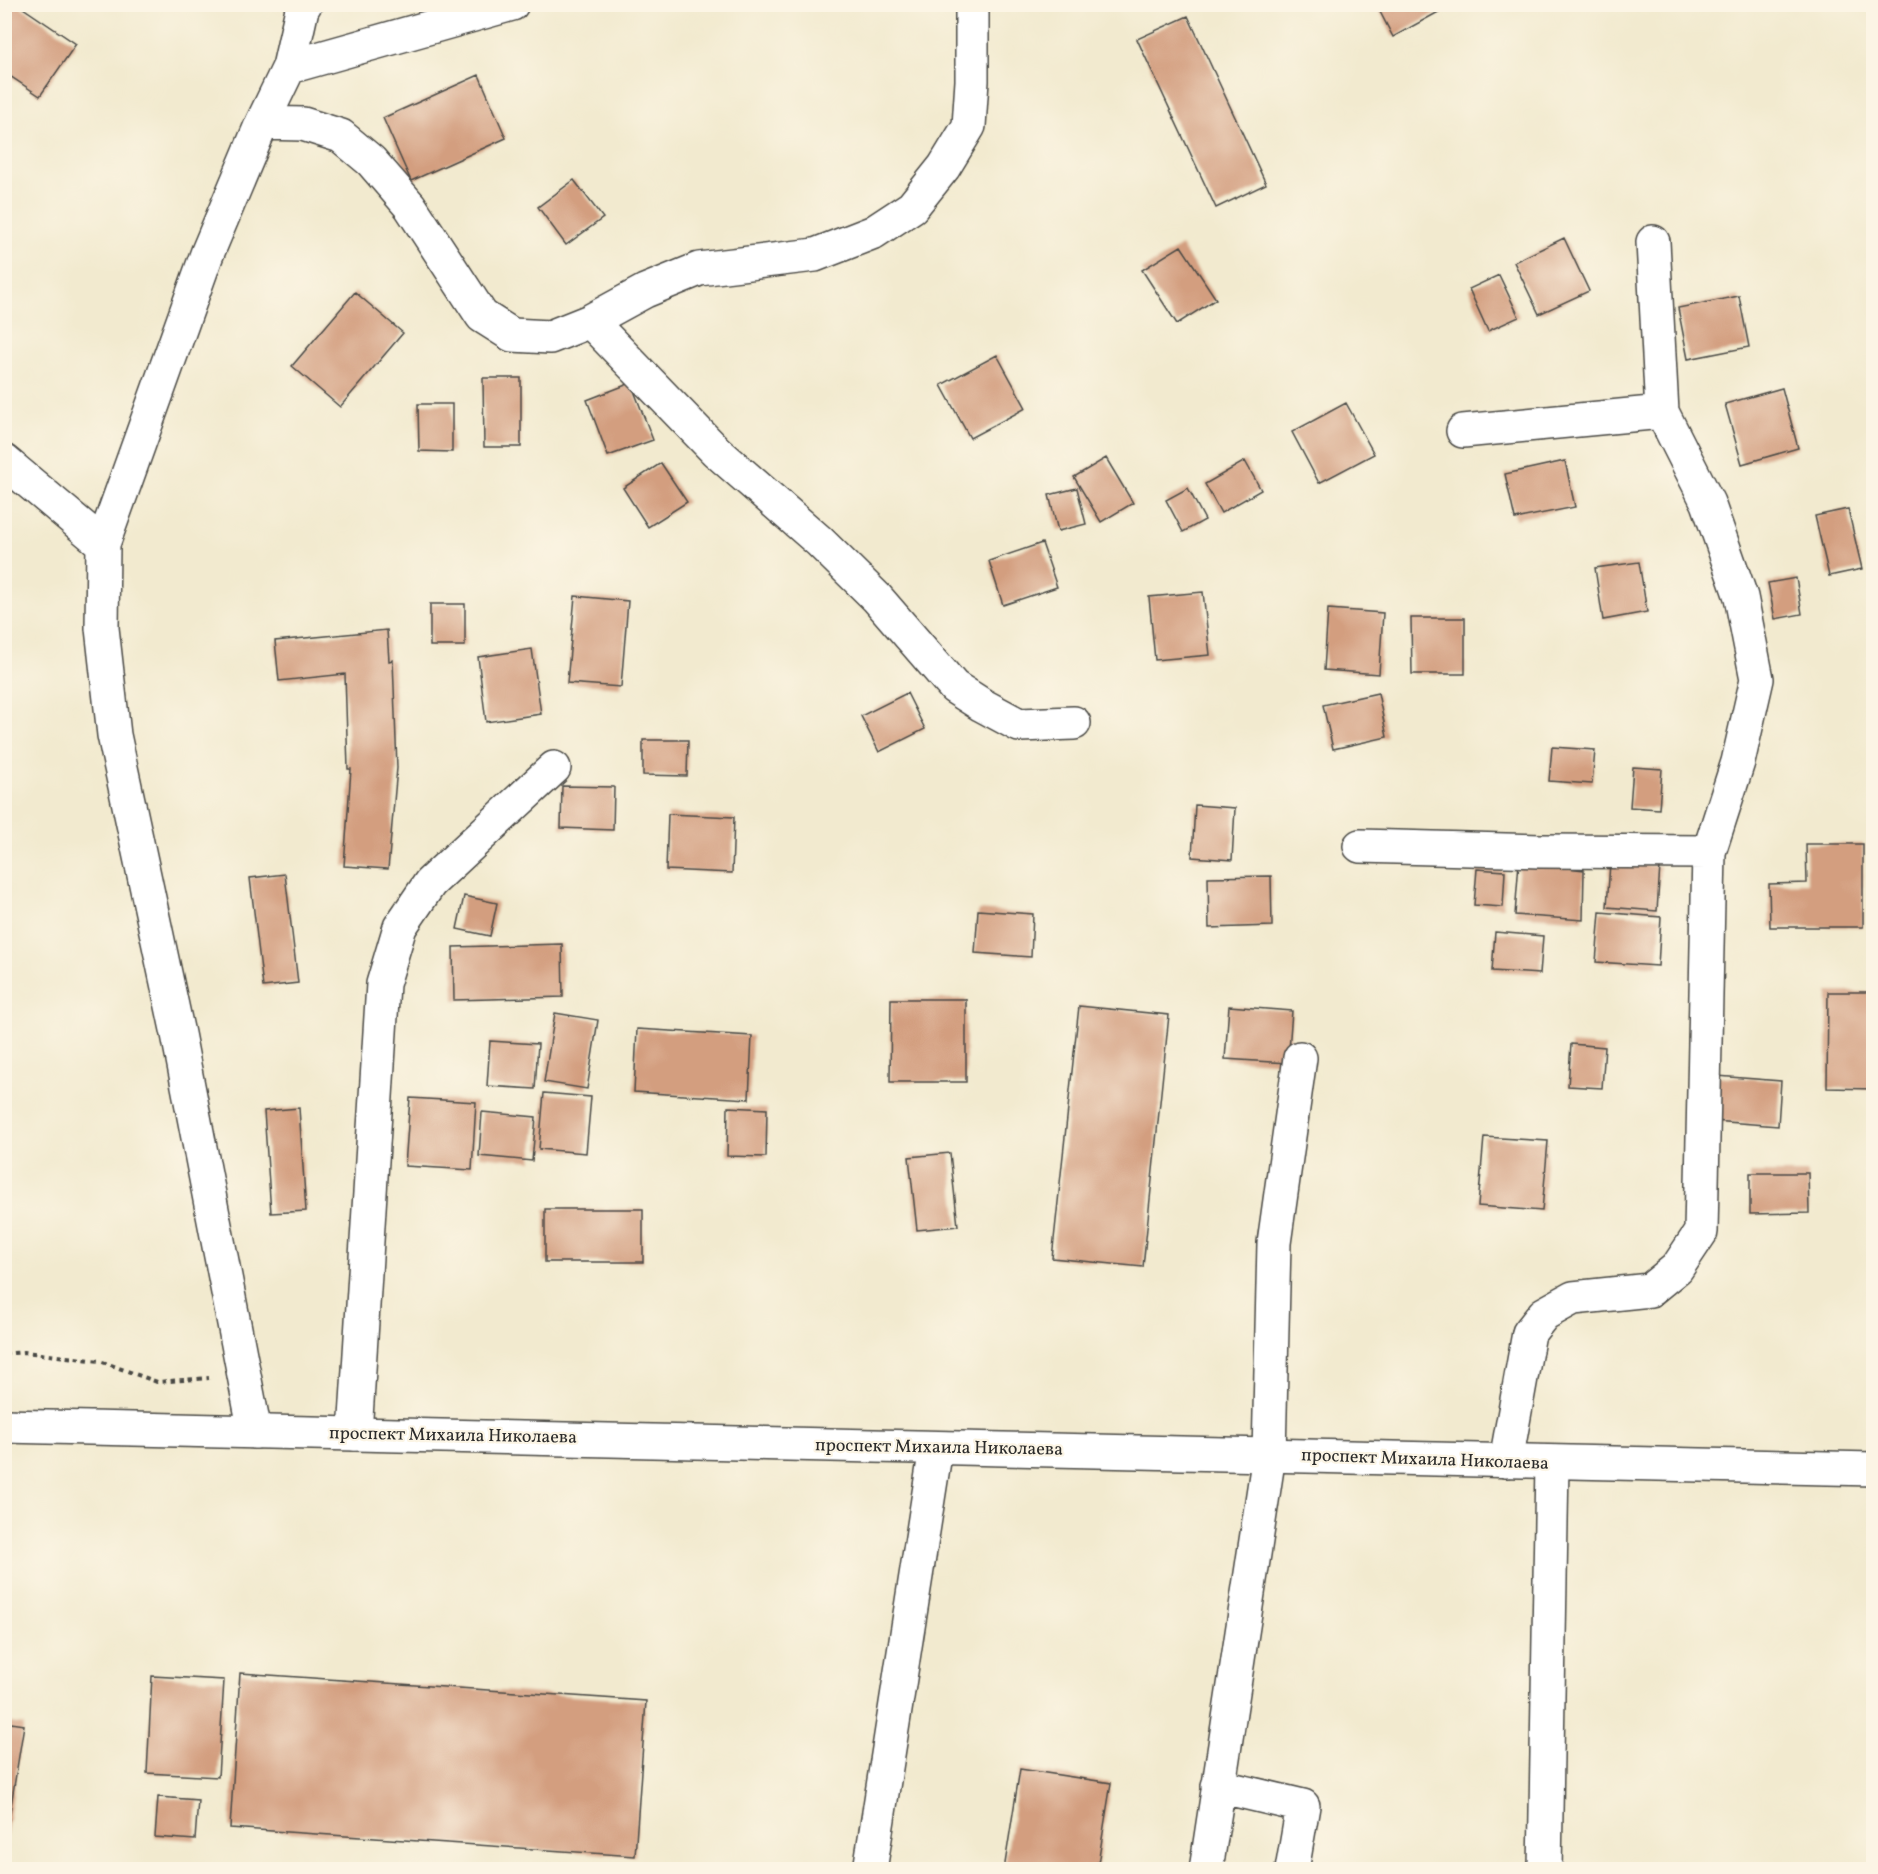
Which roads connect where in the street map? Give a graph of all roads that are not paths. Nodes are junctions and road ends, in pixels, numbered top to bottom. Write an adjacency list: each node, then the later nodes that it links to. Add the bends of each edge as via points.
1 (305, 4): 4 (street)
2 (512, 4): 4 (street)
3 (972, 4): 7 (street, via 969,126 945,167 912,207 874,232 815,255 699,269 645,291)
4 (289, 67): 5 (street)
5 (261, 123): 7 (street, via 303,124 341,136 371,161 410,206 482,316 505,330 550,337); 11 (street, via 207,254)
6 (1653, 242): 8 (street)
7 (590, 321): 12 (street, via 716,451 819,541 868,590 954,687 1019,725)
8 (1662, 412): 9 (street); 15 (street, via 1708,503 1741,597 1757,679 1738,762)
9 (1462, 431)
10 (4, 460): 11 (street)
11 (103, 544): 18 (street, via 102,628 114,735 178,1034)
12 (1074, 723)
13 (554, 768): 19 (street, via 430,883 400,927 383,984)
14 (1360, 846): 15 (street)
15 (1708, 852): 22 (street, via 1701,1232 1677,1268 1650,1290 1573,1298 1544,1314 1529,1333)
16 (1300, 1058): 21 (street, via 1274,1243)
17 (4, 1426): 18 (street, проспект Михаила Николаева)
18 (255, 1432): 19 (street, проспект Михаила Николаева)
19 (355, 1434): 20 (street, проспект Михаила Николаева)
20 (936, 1448): 21 (street, проспект Михаила Николаева); 26 (street)
21 (1269, 1455): 22 (street, проспект Михаила Николаева); 25 (street)
22 (1506, 1461): 23 (street, проспект Михаила Николаева)
23 (1552, 1463): 24 (street, проспект Михаила Николаева); 29 (street)
24 (1874, 1469)
25 (1218, 1786): 27 (street); 28 (street, via 1303,1806)
26 (870, 1869)
27 (1206, 1869)
28 (1292, 1869)
29 (1545, 1869)

